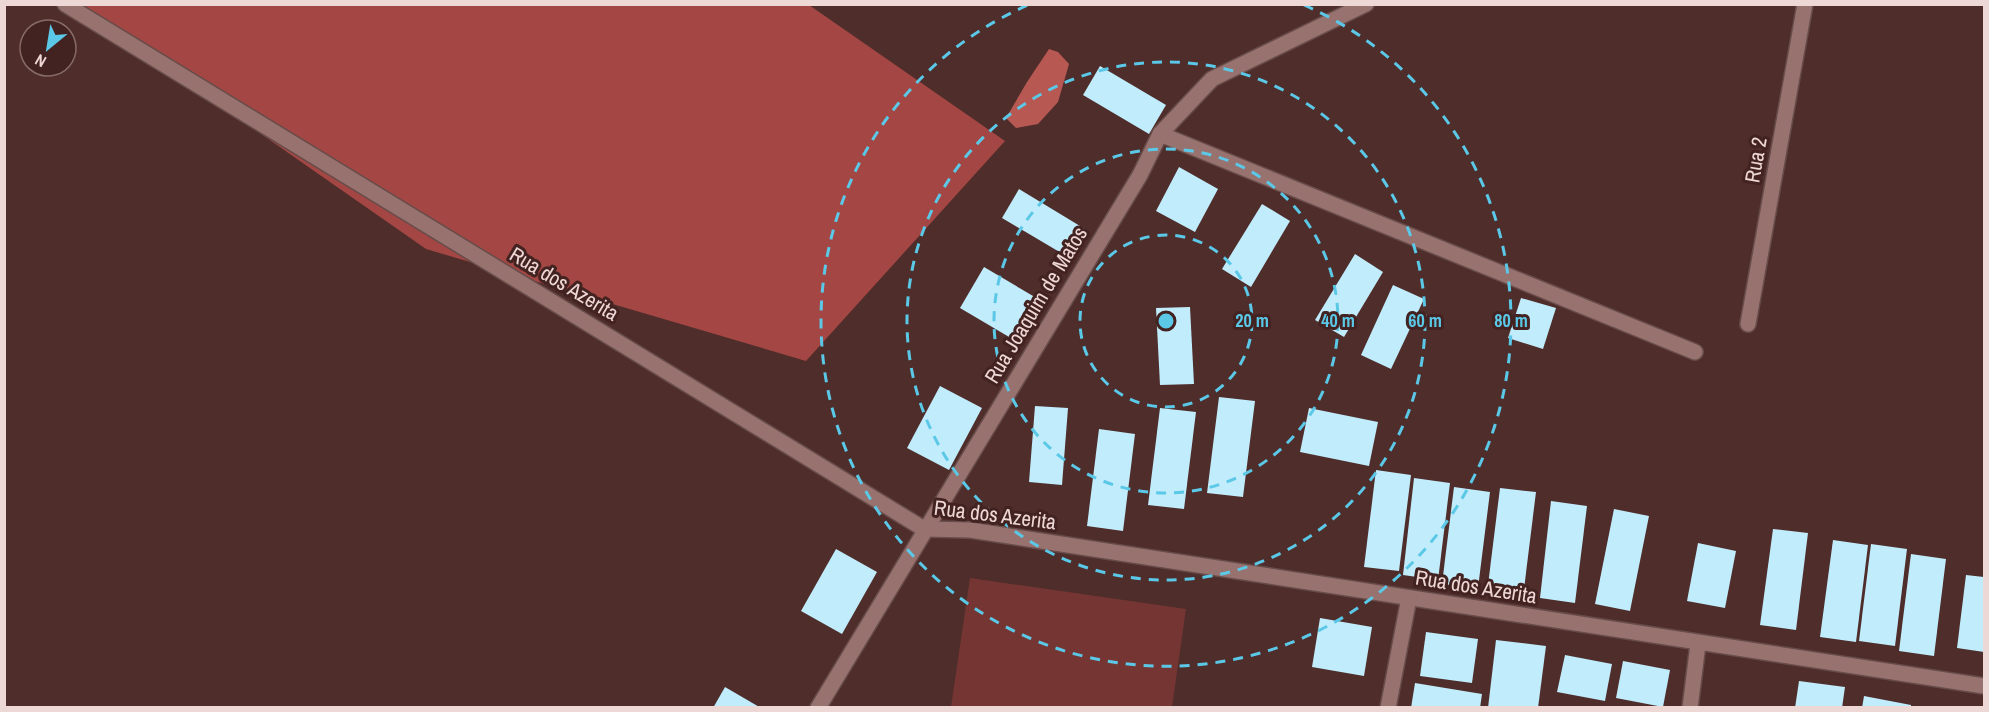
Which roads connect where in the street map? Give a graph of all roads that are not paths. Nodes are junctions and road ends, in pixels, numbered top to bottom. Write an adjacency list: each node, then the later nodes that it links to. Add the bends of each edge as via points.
1 (65, 4): 7 (street, Rua dos Azerita)
2 (1366, 4): 4 (street, Rua Joaquim de Matos, via 1212,79)
3 (1805, 4): 5 (street, Rua 2)
4 (1160, 134): 6 (street); 7 (street, Rua Joaquim de Matos, via 1140,175)
5 (1748, 324)
6 (1695, 352)
7 (924, 529): 8 (street, Rua dos Azerita, via 970,530); 11 (street, Rua Joaquim de Matos)
8 (1408, 598): 9 (street, Rua dos Azerita); 12 (street)
9 (1698, 644): 10 (street, Rua dos Azerita); 13 (street)
10 (1984, 686)
11 (818, 708)
12 (1388, 708)
13 (1690, 708)

